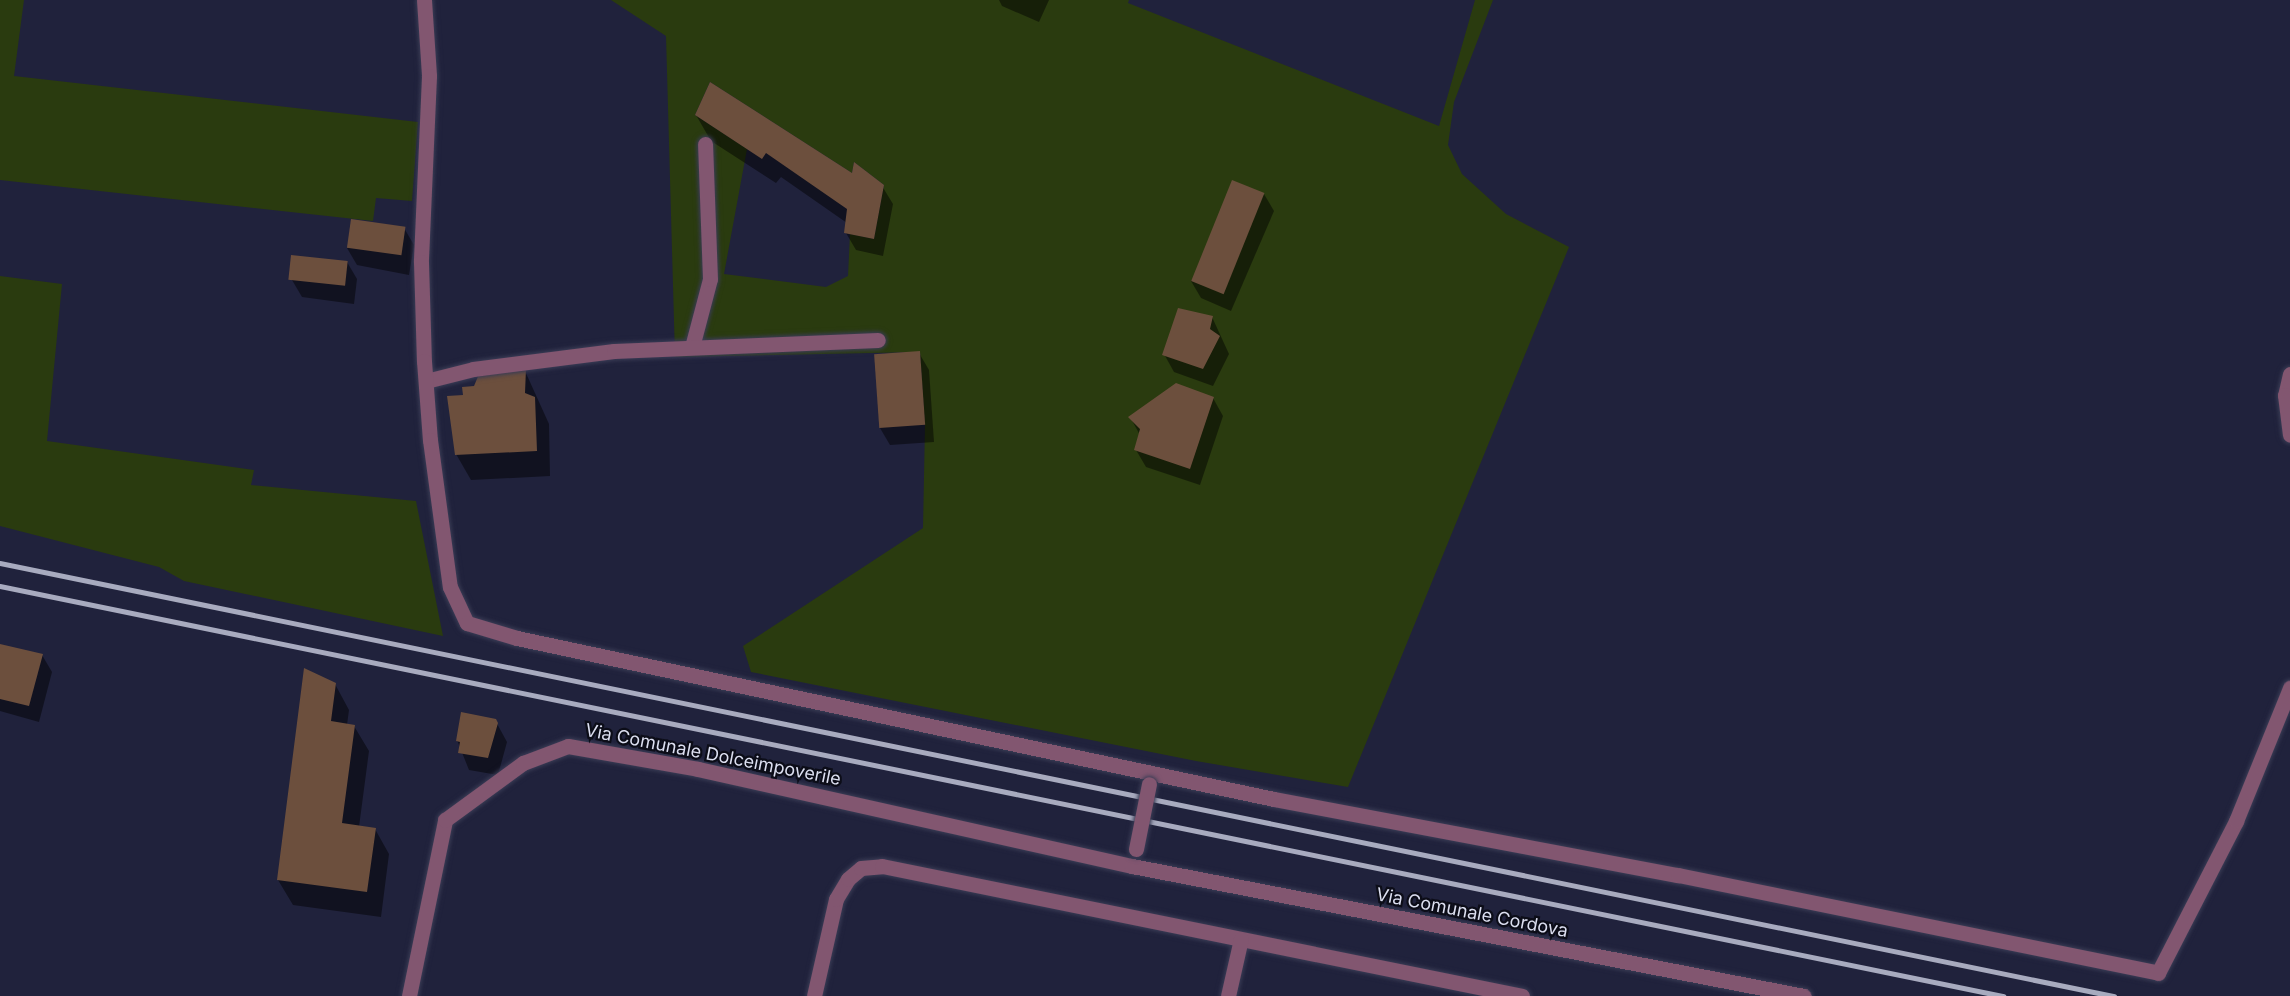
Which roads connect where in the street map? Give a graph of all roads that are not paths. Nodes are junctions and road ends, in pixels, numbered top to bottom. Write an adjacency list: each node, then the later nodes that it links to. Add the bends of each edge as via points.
1 (424, 0): 6 (street, via 429,76 421,262)
2 (705, 144): 4 (street, via 710,279)
3 (878, 340): 4 (street)
4 (692, 347): 6 (street, via 614,351 508,364)
5 (2290, 374): 7 (street, via 2285,395)
6 (426, 381): 9 (street, via 450,587 467,622 517,638)
7 (2290, 435)
8 (2290, 688): 9 (street, via 2236,821 2158,974 1678,874)
9 (1150, 779): 10 (street, bridge)
10 (1132, 866): 12 (street, Via Comunale Dolceimpoverile, via 698,768 568,746 523,764 445,820); 16 (street, Via Comunale Cordova)
11 (1241, 939): 13 (street, via 882,866 861,868 848,879 836,899); 14 (street); 15 (street)
12 (409, 996)
13 (814, 996)
14 (1228, 996)
15 (1522, 996)
16 (1804, 996)

